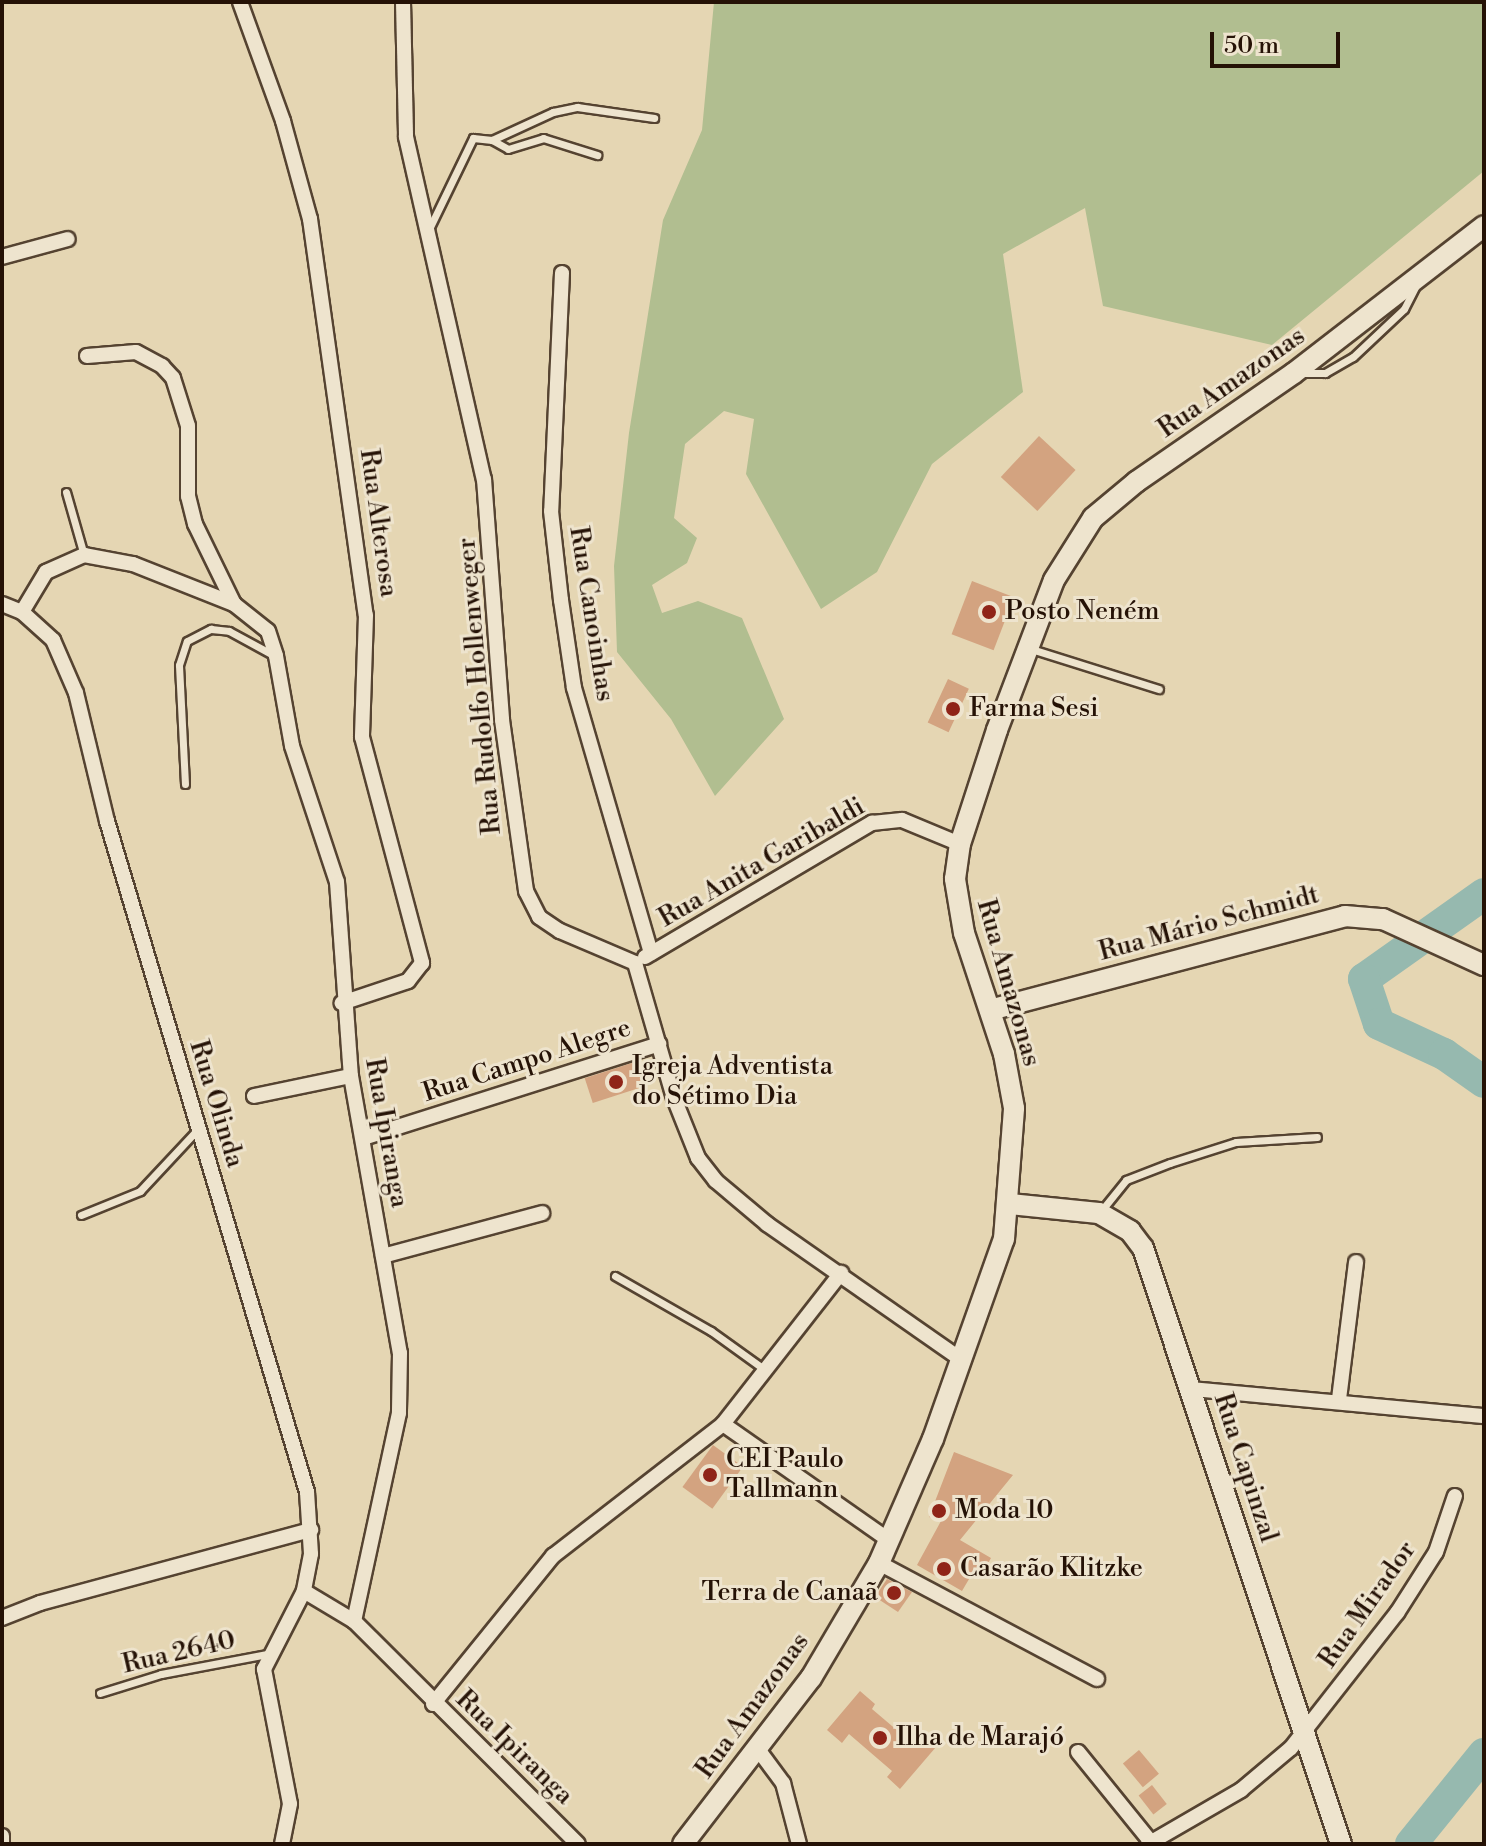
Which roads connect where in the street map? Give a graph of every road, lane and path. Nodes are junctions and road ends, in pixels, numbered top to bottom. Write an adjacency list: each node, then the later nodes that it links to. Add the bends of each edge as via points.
1 (240, 2): 25 (street, Rua Alterosa, via 283,121 310,219 366,615 362,737 422,963 408,981)
2 (403, 2): 7 (street, Rua Rudolfo Hollenweger, via 406,137)
3 (654, 118): 4 (lane, via 577,107 553,112)
4 (492, 140): 5 (lane, via 508,149 543,138); 7 (lane, via 467,142)
5 (597, 155)
6 (1484, 226): 17 (main road, Rua Amazonas, via 1294,373 1136,482 1093,518 1060,568)
7 (427, 233): 23 (street, Rua Rudolfo Hollenweger, via 484,479 502,720 526,891 539,917 560,931)
8 (68, 239): 9 (street)
9 (2, 257)
10 (562, 273): 22 (street, Rua Canoinhas, via 551,511 561,600 574,688)
11 (87, 356): 15 (street, via 136,352 173,378 188,426 188,496 195,524)
12 (66, 492): 13 (lane)
13 (84, 555): 15 (street, Rua Ipiranga, via 133,564); 16 (street, via 46,572)
14 (2, 604): 16 (street, Rua Olinda)
15 (234, 604): 18 (street, Rua Ipiranga, via 268,631)
16 (22, 612): 30 (street, Rua Olinda, via 53,640 76,693 107,821)
17 (1027, 648): 19 (lane); 21 (main road, Rua Amazonas)
18 (276, 656): 20 (lane, via 229,631 211,629 187,641 179,665); 25 (street, Rua Ipiranga, via 292,746 337,882)
19 (1159, 689)
20 (185, 784)
21 (960, 844): 22 (street, Rua Anita Garibaldi, via 902,820 872,823); 26 (main road, Rua Amazonas, via 957,904)
22 (651, 953): 23 (street, Rua Anita Garibaldi)
23 (635, 963): 27 (street)
24 (1484, 965): 26 (main road, Rua Mário Schmidt, via 1383,919 1345,916)
25 (342, 1003): 28 (street, Rua Ipiranga)
26 (990, 1010): 33 (main road, Rua Amazonas, via 1014,1108)
27 (659, 1044): 32 (street, Rua Campo Alegre); 39 (street, via 698,1158 716,1181 767,1224)
28 (351, 1076): 29 (street); 32 (street, Rua Ipiranga)
29 (254, 1096)
30 (198, 1129): 36 (lane, via 140,1191); 48 (street, Rua Olinda, via 307,1492)
31 (1317, 1137): 35 (lane, via 1236,1142 1170,1163 1126,1180)
32 (363, 1138): 37 (street, Rua Ipiranga)
33 (1010, 1204): 35 (main road, Rua Capinzal); 41 (main road, Rua Amazonas, via 1004,1239)
34 (542, 1213): 37 (street)
35 (1099, 1213): 43 (main road, Rua Capinzal, via 1130,1231 1143,1248)
36 (81, 1215)
37 (383, 1256): 53 (street, Rua Ipiranga, via 400,1353 399,1413)
38 (1356, 1262): 44 (street)
39 (841, 1273): 41 (street); 42 (street)
40 (615, 1276): 42 (lane, via 711,1331)
41 (962, 1360): 49 (main road, Rua Amazonas)
42 (767, 1371): 46 (street)
43 (1192, 1389): 44 (street); 58 (main road, Rua Capinzal)
44 (1339, 1399): 45 (street)
45 (1484, 1416)
46 (723, 1424): 49 (street); 57 (street, via 553,1556)
47 (1455, 1496): 58 (street, Rua Mirador, via 1436,1552 1397,1613)
48 (311, 1530): 51 (street, Rua Olinda); 52 (street, via 40,1603)
49 (890, 1541): 50 (main road, Rua Amazonas)
50 (879, 1563): 55 (street); 59 (main road, Rua Amazonas, via 811,1678)
51 (304, 1591): 53 (street); 54 (street)
52 (2, 1618)
53 (354, 1621): 57 (street, Rua Ipiranga)
54 (267, 1654): 56 (lane, Rua 2640, via 161,1674); 65 (street, via 266,1698 290,1804)
55 (1097, 1679)
56 (100, 1693)
57 (433, 1704): 66 (street, Rua Ipiranga)
58 (1303, 1732): 62 (main road, Rua Capinzal); 63 (street, Rua Mirador, via 1264,1774)
59 (757, 1748): 67 (main road, Rua Amazonas); 68 (street, via 783,1783)
60 (1078, 1752): 63 (street)
61 (2, 1836): 64 (street)
62 (1340, 1842)
63 (1150, 1843)
64 (2, 1844)
65 (282, 1844)
66 (578, 1844)
67 (683, 1844)
68 (799, 1844)

